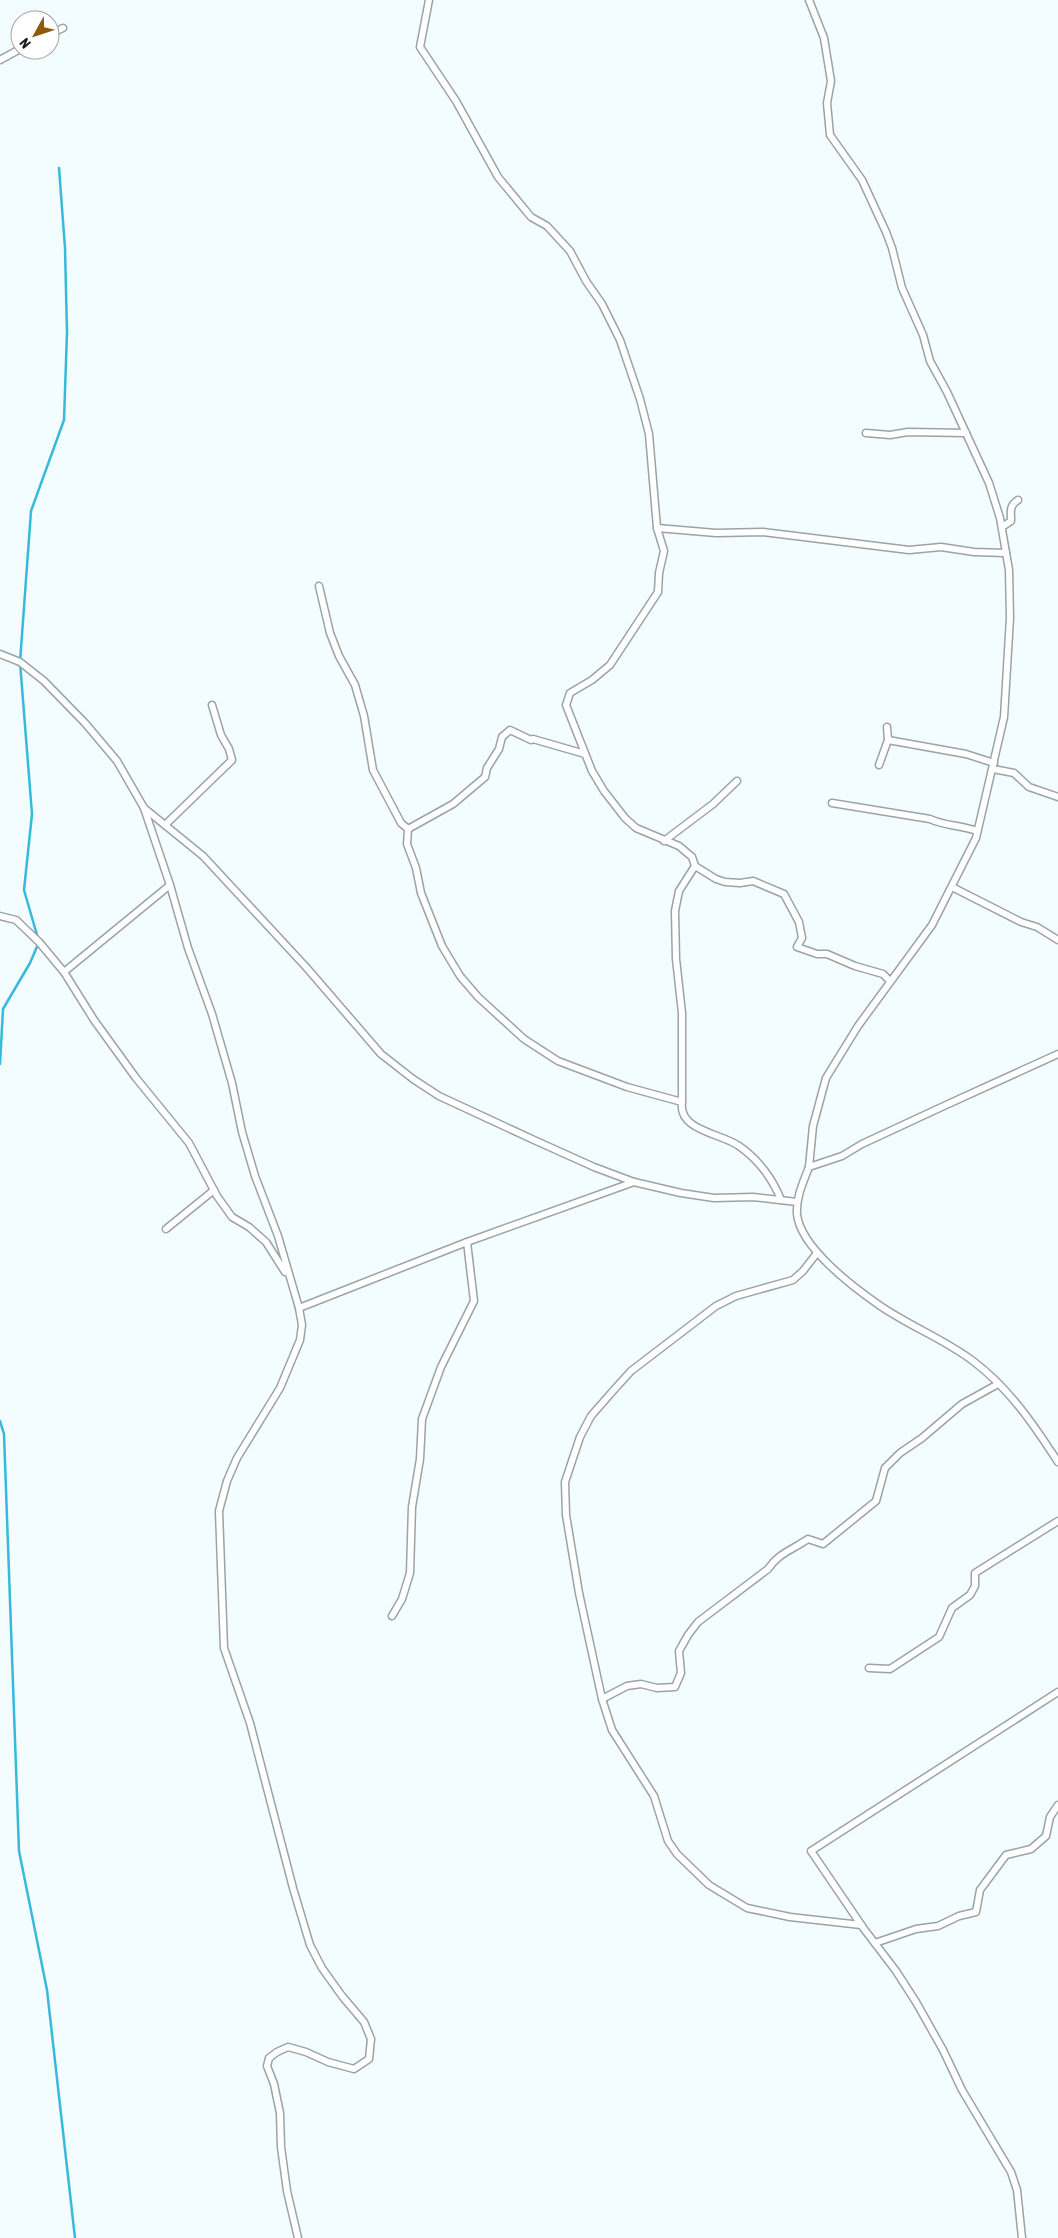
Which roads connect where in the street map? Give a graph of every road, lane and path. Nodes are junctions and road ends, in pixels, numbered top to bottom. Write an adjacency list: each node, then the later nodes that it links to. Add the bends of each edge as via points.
1 (429, 0): 9 (street, via 420,39 423,52 456,101 503,184 531,216 547,226 570,251 620,340 649,434)
2 (809, 0): 6 (street, via 824,38 831,81 827,103 830,135 862,180 886,232 902,288 923,334 930,361)
3 (63, 28): 4 (street)
4 (60, 29)
5 (866, 433): 6 (street)
6 (966, 433): 8 (street, via 989,483)
7 (1018, 500): 8 (street, via 1010,510 1011,521)
8 (1002, 527): 10 (street)
9 (657, 528): 10 (street, via 763,532 909,550 941,547); 16 (street, via 664,550 658,592 610,665 570,693 566,700)
10 (1006, 553): 18 (street, via 1010,618 1008,681)
11 (319, 586): 24 (street, via 330,633 355,685 362,708 373,770 401,823)
12 (0, 654): 22 (street, via 20,662 44,681 85,723 117,761)
13 (212, 705): 23 (street, via 232,760)
14 (888, 727): 15 (street)
15 (888, 740): 17 (street); 18 (street, via 966,754)
16 (585, 754): 24 (street, via 531,740 510,730 502,737 485,777 453,804); 26 (street, via 604,791 625,818 636,828)
17 (879, 765)
18 (993, 766): 20 (street, via 1014,773 1029,787); 25 (street)
19 (737, 781): 26 (street, via 713,804)
20 (1058, 797)
21 (832, 803): 25 (street)
22 (144, 808): 23 (street); 28 (street)
23 (165, 825): 37 (street, via 203,856 381,1054 439,1096)
24 (408, 829): 35 (street, via 407,844 421,893 442,946 460,976 478,997 524,1039 558,1061 627,1087)
25 (977, 830): 29 (street)
26 (664, 841): 27 (street, via 689,853)
27 (695, 866): 33 (street, via 725,882 740,884 753,881 784,894 793,908 802,938 797,947 883,974); 35 (street, via 679,891 675,911 682,1013)
28 (170, 885): 32 (street); 44 (street, via 212,1014 250,1158)
29 (952, 887): 31 (street); 33 (street, via 932,925)
30 (0, 916): 32 (street, via 16,920)
31 (1058, 940)
32 (64, 972): 38 (street, via 136,1078 189,1142)
33 (890, 982): 36 (street, via 826,1078 813,1126)
34 (1058, 1054): 36 (street, via 946,1104 842,1156)
35 (682, 1102): 39 (street, via 688,1122 739,1146 770,1178)
36 (810, 1167): 40 (street)
37 (634, 1182): 39 (street, via 714,1198); 42 (street)
38 (214, 1190): 41 (street); 44 (street, via 232,1218 266,1242 285,1270 289,1288)
39 (781, 1200): 40 (street)
40 (797, 1202): 43 (street, via 802,1232)
41 (166, 1228)
42 (467, 1242): 45 (street); 49 (street, via 474,1300 441,1367 422,1419 412,1507 410,1573 402,1599)
43 (817, 1253): 46 (street, via 879,1305 972,1360); 52 (street, via 793,1280 736,1296 698,1318 631,1372 591,1416 580,1438 565,1482 566,1515)
44 (297, 1300): 45 (street)
45 (300, 1308): 56 (street, via 300,1340 280,1388 237,1458 219,1511 224,1648 250,1723 293,1888 310,1945 322,1968 364,2022 371,2039 369,2059 354,2069 288,2047 269,2058 267,2066 280,2114 280,2147 287,2191)
46 (998, 1384): 47 (street, via 1037,1430); 52 (street, via 962,1404 900,1453 885,1468 876,1501 854,1520 823,1544 808,1539 776,1557 768,1569 698,1622 679,1651 681,1673 675,1687 627,1686)
47 (1058, 1462)
48 (1058, 1521): 50 (street, via 975,1573 975,1586 970,1596 952,1608 939,1637 890,1669)
49 (392, 1616)
50 (869, 1668)
51 (1058, 1692): 54 (street, via 811,1851)
52 (602, 1699): 54 (street, via 612,1730 654,1796 668,1841 687,1866 737,1903 759,1912 858,1923)
53 (1058, 1805): 55 (street, via 1050,1817 1046,1836 1032,1849 1006,1856 980,1890 976,1912)
54 (862, 1927): 55 (street)
55 (875, 1944): 57 (street, via 916,2002 962,2090 1011,2172 1017,2190)
56 (298, 2238)
57 (1022, 2238)

